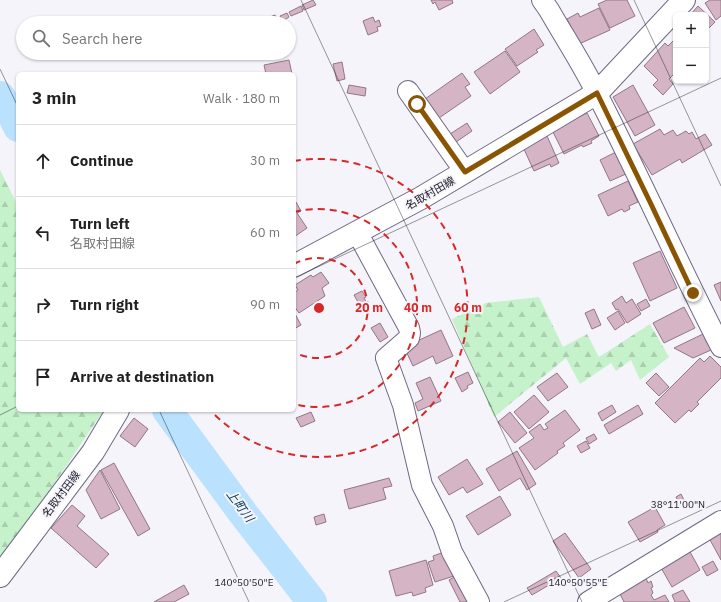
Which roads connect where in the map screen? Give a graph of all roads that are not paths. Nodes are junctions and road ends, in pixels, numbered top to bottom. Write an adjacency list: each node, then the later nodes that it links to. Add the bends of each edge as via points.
1 (542, 0): 4 (street)
2 (684, 0): 4 (main road, 名取村田線)
3 (408, 91): 5 (street)
4 (597, 93): 5 (main road, 名取村田線); 8 (street)
5 (465, 172): 6 (main road, 名取村田線)
6 (357, 232): 7 (main road, 名取村田線); 12 (street, via 409,328 409,338 386,358 402,405 422,485 443,526 452,552)
7 (296, 265)
8 (721, 347)
9 (117, 412): 11 (main road, 名取村田線, via 93,452)
10 (721, 521): 13 (street)
11 (0, 576)
12 (479, 602)
13 (588, 602)

